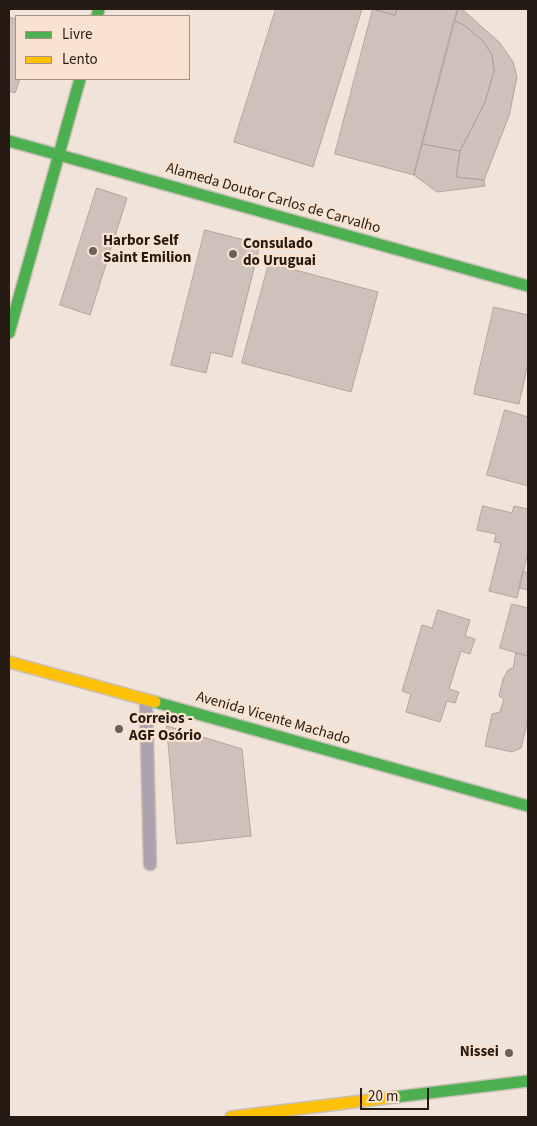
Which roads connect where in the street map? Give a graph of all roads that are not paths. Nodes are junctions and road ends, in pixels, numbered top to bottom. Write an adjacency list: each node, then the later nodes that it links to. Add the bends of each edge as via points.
1 (80, 80): 3 (street)
2 (9, 141): 3 (street, Alameda Doutor Carlos de Carvalho)
3 (58, 155): 4 (street, Alameda Doutor Carlos de Carvalho); 5 (street)
4 (528, 286)
5 (9, 333)
6 (9, 662): 7 (street, Avenida Vicente Machado)
7 (146, 700): 8 (street, Avenida Vicente Machado); 9 (lane)
8 (528, 806)
9 (150, 864)
10 (528, 1081): 11 (street)
11 (231, 1117)

